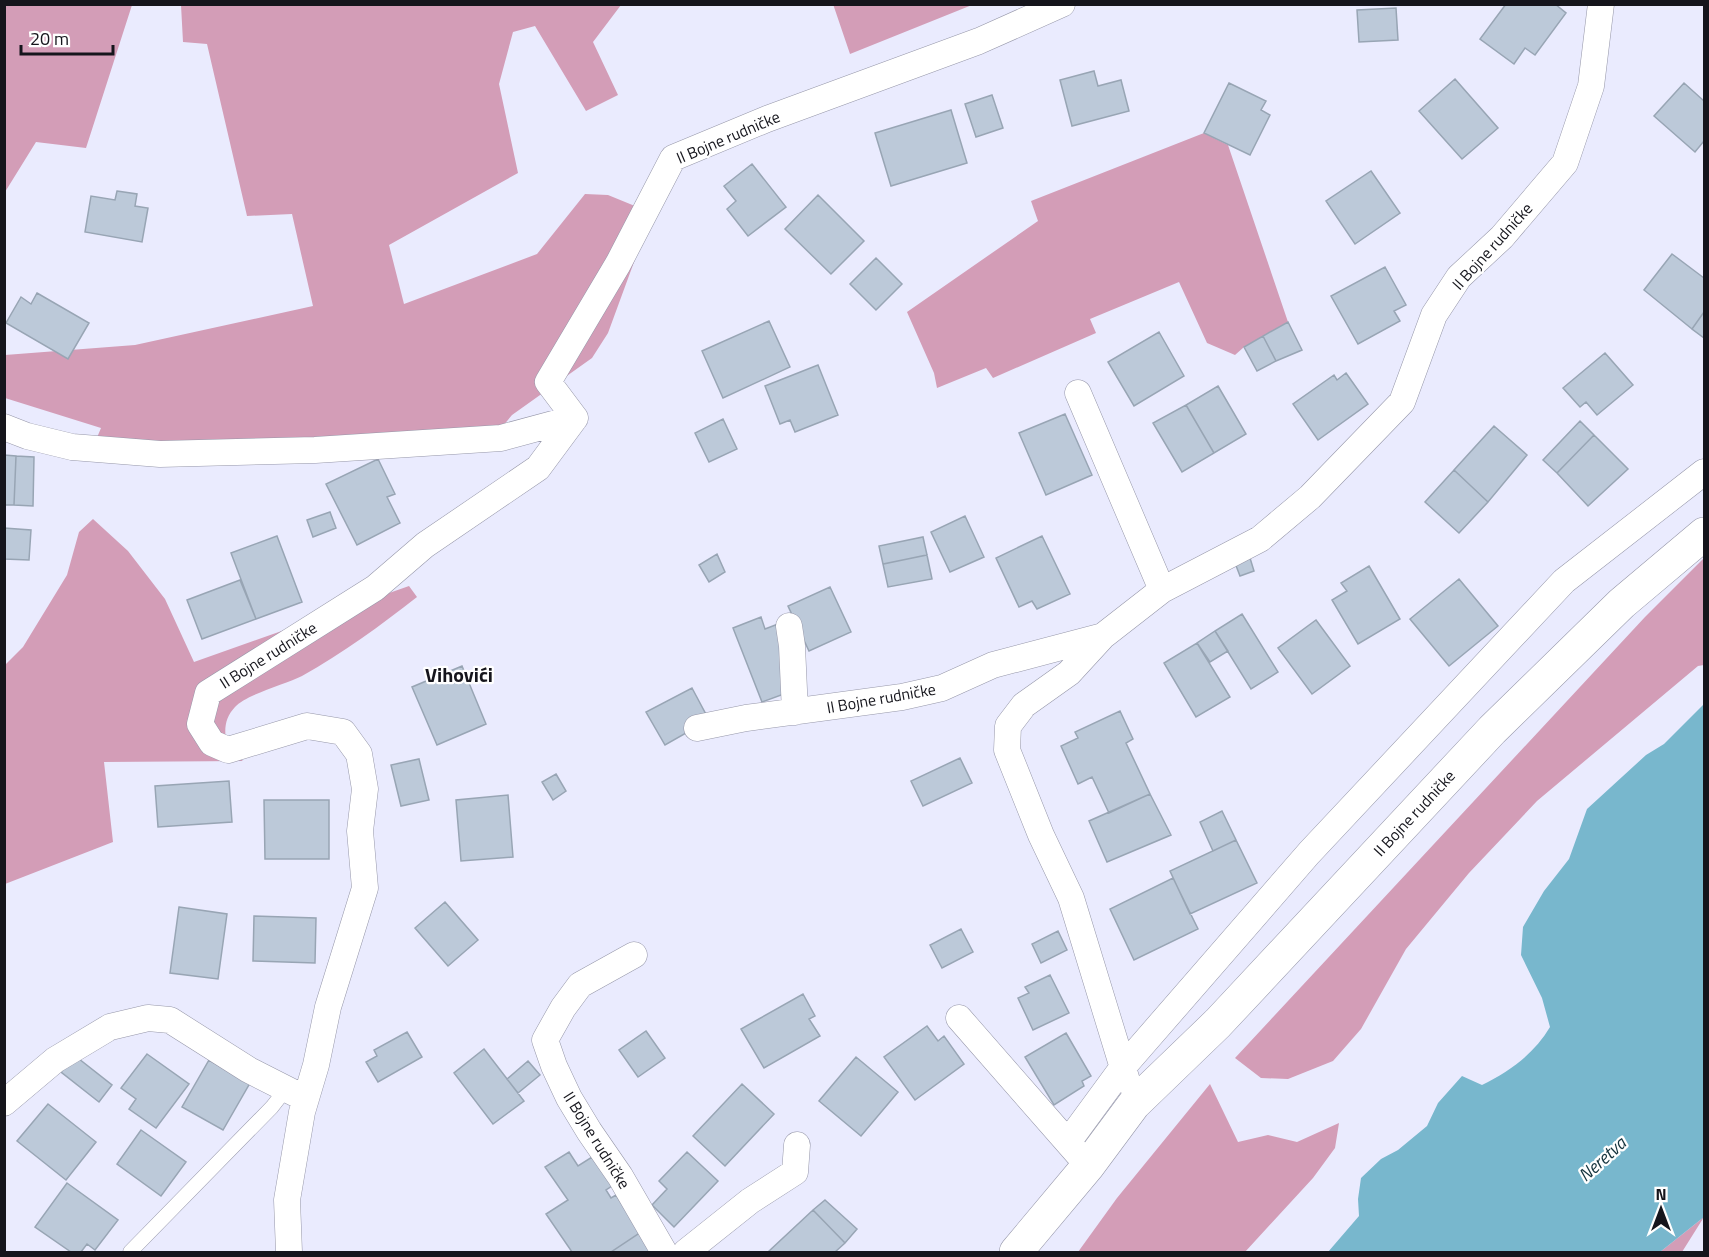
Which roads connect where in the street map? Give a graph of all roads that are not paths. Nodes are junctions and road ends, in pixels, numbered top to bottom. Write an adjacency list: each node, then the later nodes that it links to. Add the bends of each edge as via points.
1 (1062, 4): 4 (street, II Bojne rudničke, via 979,41 673,158 618,264 548,382)
2 (1601, 4): 8 (street, II Bojne rudničke, via 1592,86 1565,163 1502,237 1460,277 1434,315 1402,402 1311,497 1260,538)
3 (1078, 393): 8 (street)
4 (575, 418): 5 (street, via 489,440 160,454 72,447); 16 (street, II Bojne rudničke, via 538,468 425,545 375,588 208,693 200,723 212,743 228,750 307,726 343,732 359,754 366,789 360,831 365,888 327,1006 316,1065)
5 (4, 428)
6 (1704, 472): 15 (street, via 1564,581 1309,853)
7 (1704, 534): 18 (street, II Bojne rudničke, via 1622,603 1492,730 1218,1023)
8 (1162, 590): 10 (street, II Bojne rudničke)
9 (789, 626): 11 (street)
10 (1103, 636): 11 (street, II Bojne rudničke, via 993,665 942,688); 15 (street, II Bojne rudničke, via 1069,673 1024,705 1008,726 1007,750 1071,898)
11 (795, 712): 12 (street, II Bojne rudničke)
12 (697, 728)
13 (634, 956): 23 (street, II Bojne rudničke, via 580,985 545,1040 569,1098)
14 (959, 1018): 20 (street)
15 (1123, 1067): 18 (street, II Bojne rudničke); 20 (street)
16 (296, 1094): 17 (street, via 249,1070 170,1020 148,1018 110,1027 55,1060); 21 (lane, via 272,1107); 22 (street, II Bojne rudničke, via 287,1200)
17 (4, 1102)
18 (1134, 1104): 20 (street, II Bojne rudničke)
19 (797, 1145): 24 (street, via 795,1172 750,1201)
20 (1078, 1154): 25 (street, II Bojne rudničke)
21 (130, 1252)
22 (289, 1252)
23 (663, 1252)
24 (686, 1252)
25 (1016, 1252)

